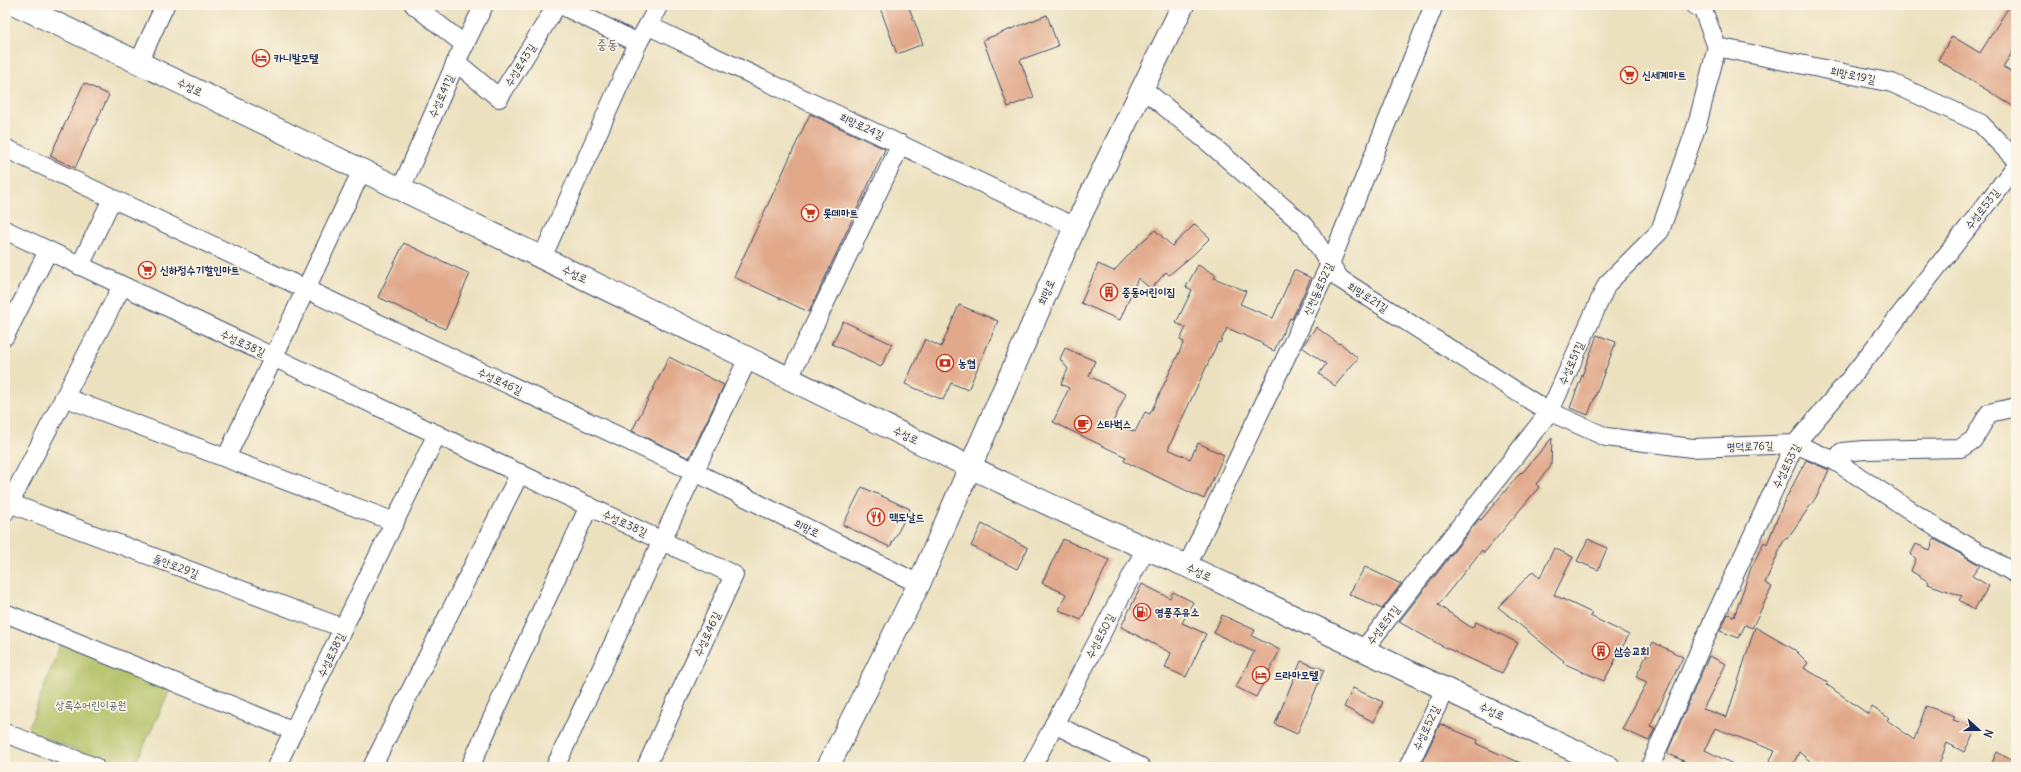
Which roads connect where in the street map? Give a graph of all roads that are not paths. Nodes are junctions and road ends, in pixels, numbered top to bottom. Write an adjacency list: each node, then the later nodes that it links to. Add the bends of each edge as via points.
1 (17, 5): 15 (main road, 수성로)
2 (165, 5): 15 (street)
3 (414, 5): 13 (street)
4 (484, 5): 13 (street, 수성로41길)
5 (558, 5): 16 (street, 수성로43길, via 499,98)
6 (561, 5): 12 (street)
7 (659, 5): 11 (street)
8 (1183, 5): 17 (main road, 희망로)
9 (1434, 5): 29 (street, 신천동로52길)
10 (1694, 5): 14 (street, via 1703,10)
11 (649, 26): 12 (street); 18 (street, 희망로24길)
12 (638, 43): 28 (street)
13 (465, 45): 16 (street, 수성로41길)
14 (1717, 47): 20 (street, 희망로19길, via 1892,83 1980,123); 39 (street, 수성로51길, via 1697,125 1660,231 1607,284)
15 (139, 62): 22 (main road, 수성로)
16 (456, 62): 23 (street, 수성로41길)
17 (1142, 88): 25 (main road, 희망로); 29 (street, 희망로21길, via 1306,227)
18 (901, 144): 25 (street, 희망로24길); 36 (street)
19 (5, 148): 24 (street)
20 (2016, 160)
21 (2016, 166): 41 (street, 수성로53길, via 1850,379)
22 (362, 170): 23 (main road, 수성로); 32 (street)
23 (401, 189): 28 (main road, 수성로)
24 (112, 199): 30 (street); 32 (street)
25 (1075, 227): 44 (main road, 희망로)
26 (5, 230): 27 (street, 수성로38길)
27 (48, 251): 30 (street, 수성로38길); 33 (street)
28 (542, 258): 35 (main road, 수성로)
29 (1330, 264): 39 (street, 희망로21길, via 1340,279 1544,410); 52 (street, 신천동로52길)
30 (80, 266): 31 (street, 수성로38길)
31 (122, 286): 34 (street, 수성로38길); 37 (street, 들안로29길)
32 (306, 290): 34 (street); 45 (street, 수성로46길)
33 (5, 336)
34 (272, 357): 40 (street, 수성로38길); 42 (street)
35 (748, 358): 36 (main road, 수성로); 45 (street)
36 (789, 378): 44 (main road, 수성로)
37 (64, 397): 42 (street); 48 (street, 들안로29길)
38 (2016, 406): 43 (street, via 1989,413 1973,440 1961,448 1842,452)
39 (1550, 411): 41 (street, 명덕로76길, via 1606,437 1692,448); 57 (street, 수성로51길)
40 (437, 434): 46 (street, 수성로38길); 49 (street, 수성로38길)
41 (1795, 444): 43 (street, 명덕로76길); 73 (street, 수성로53길, via 1700,649)
42 (226, 458): 49 (street)
43 (1835, 460): 53 (street, 명덕로76길, via 1940,530)
44 (971, 466): 51 (main road, 수성로); 54 (main road, 희망로)
45 (694, 472): 50 (street); 54 (street, 희망로)
46 (520, 473): 47 (street, 수성로38길); 64 (street)
47 (589, 506): 50 (street, 수성로38길); 65 (street, 수성로38길)
48 (7, 507): 56 (street, 들안로29길)
49 (395, 522): 56 (street, 수성로38길)
50 (661, 540): 66 (street); 67 (street, 수성로46길, via 734,575)
51 (1146, 548): 52 (main road, 수성로); 59 (street, 수성로50길)
52 (1187, 566): 57 (main road, 수성로)
53 (2016, 574)
54 (919, 584): 68 (main road, 희망로)
55 (5, 613): 60 (street)
56 (343, 628): 60 (street, 수성로38길)
57 (1364, 649): 58 (main road, 수성로)
58 (1445, 689): 71 (street, 수성로52길); 72 (main road, 수성로)
59 (1054, 724): 69 (street, 수성로50길); 70 (street)
60 (294, 731): 63 (street, 수성로38길)
61 (5, 733): 62 (street)
62 (95, 767)
63 (276, 767)
64 (372, 767)
65 (470, 767)
66 (555, 767)
67 (646, 767)
68 (828, 767)
69 (1032, 767)
70 (1141, 767)
71 (1408, 767)
72 (1609, 767)
73 (1650, 767)

